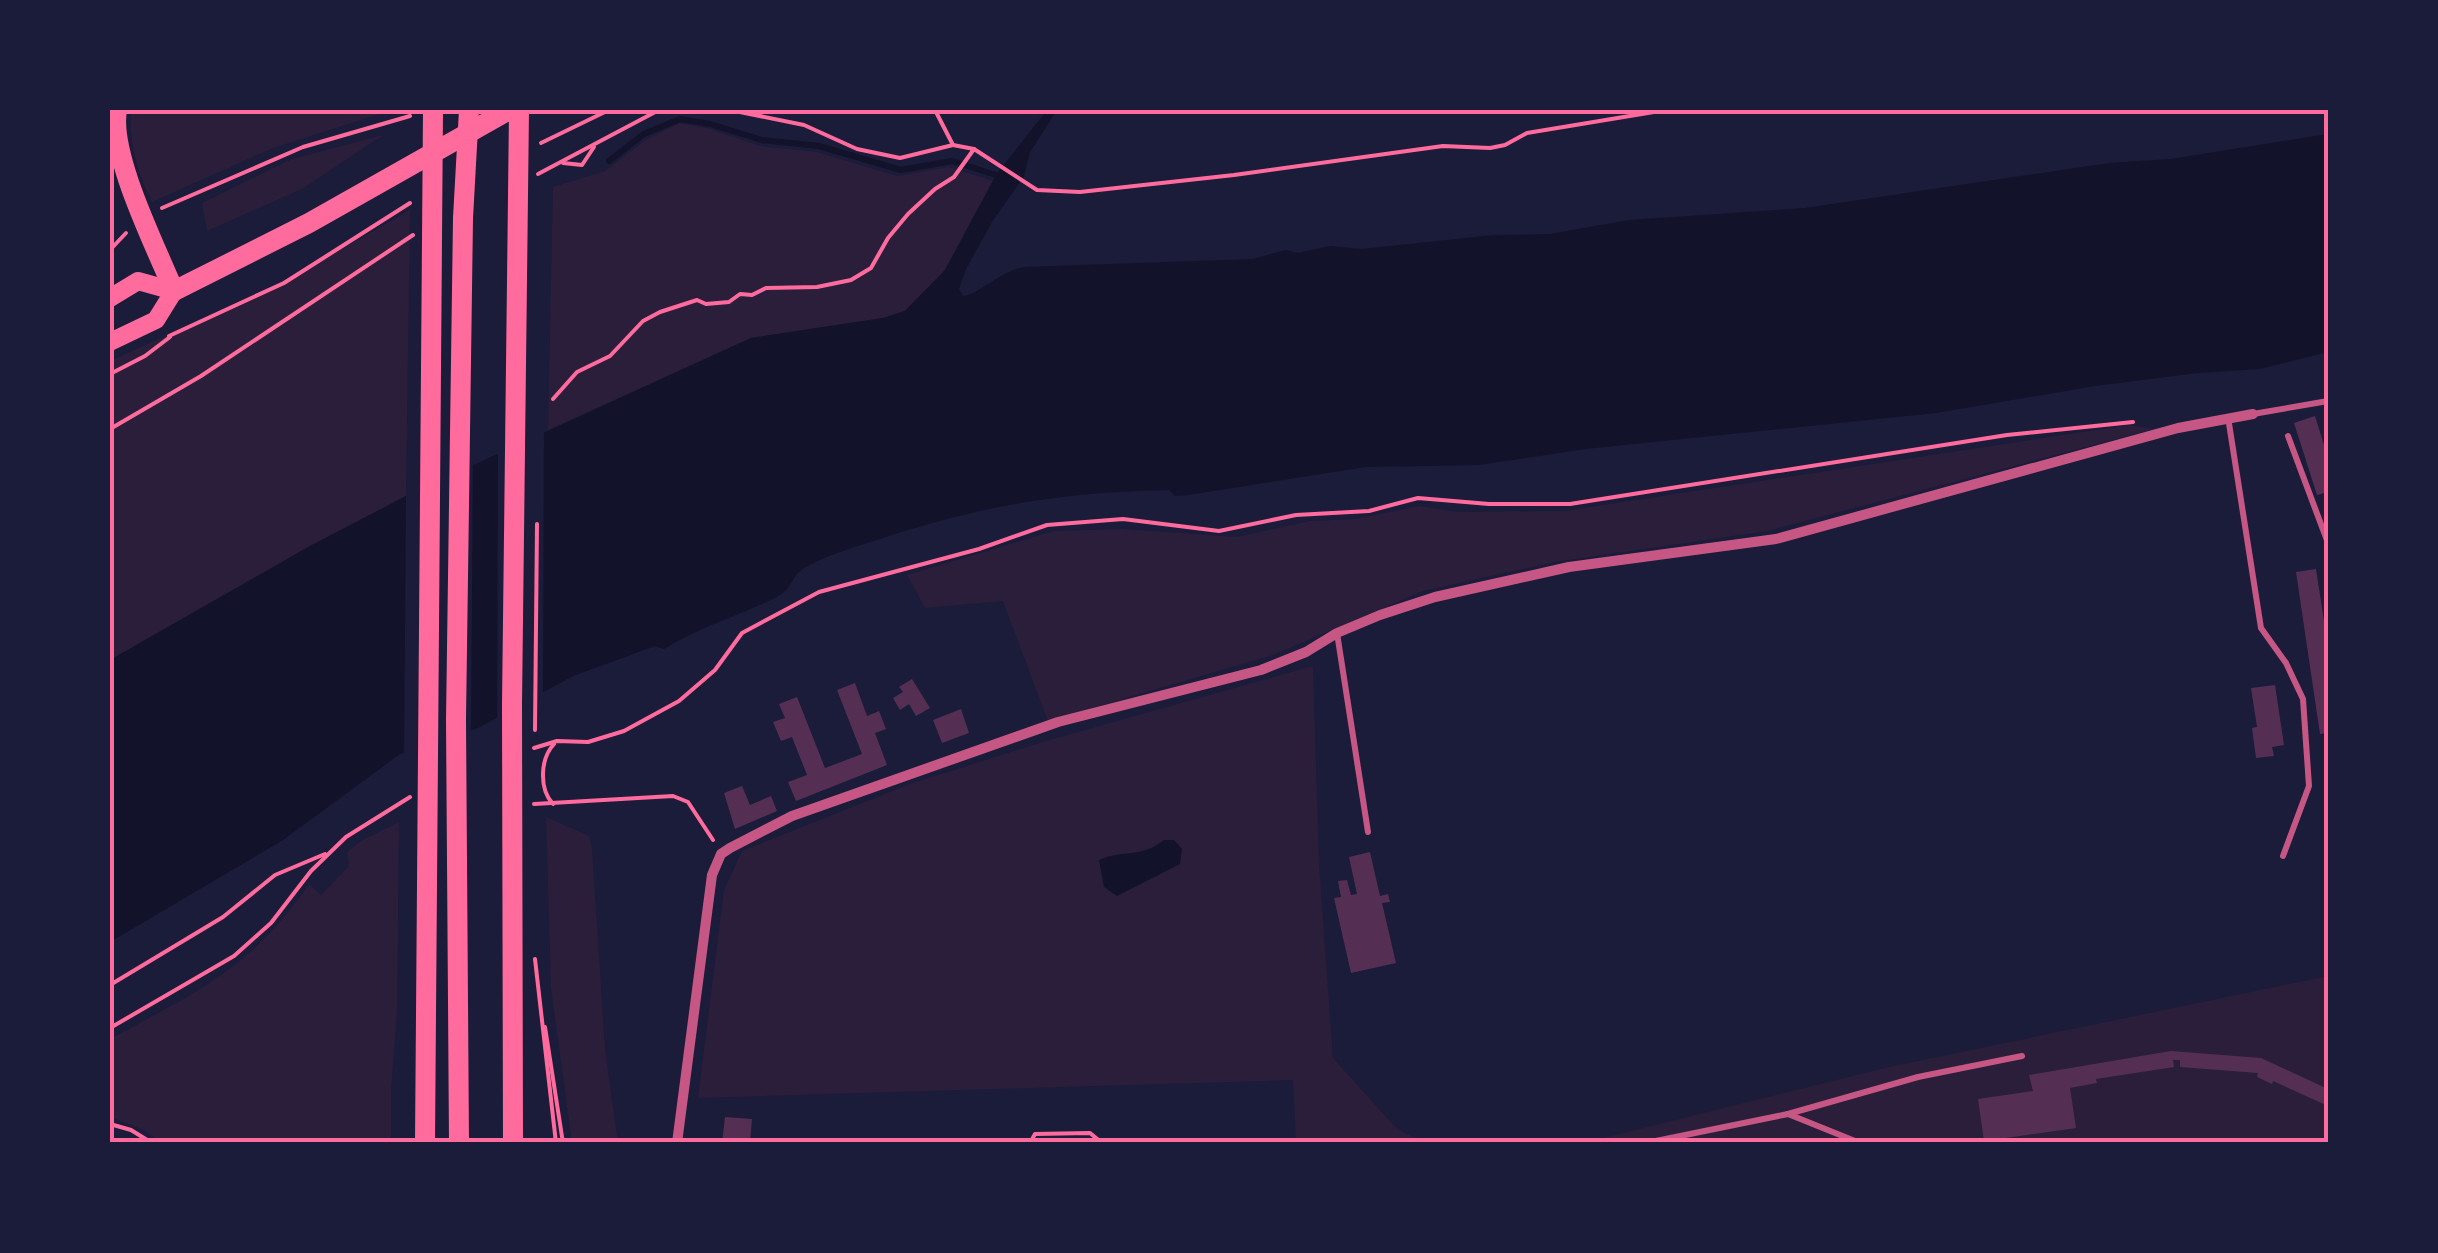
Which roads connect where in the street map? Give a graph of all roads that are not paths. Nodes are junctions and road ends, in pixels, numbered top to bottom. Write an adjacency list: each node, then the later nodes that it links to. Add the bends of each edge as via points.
1 (117, 110): 6 (main road, via 124,167)
2 (468, 110): 21 (main road, via 456,720)
3 (509, 110): 6 (main road)
4 (519, 110): 18 (main road)
5 (423, 112): 20 (main road)
6 (174, 291): 7 (main road, via 138,281); 8 (main road, via 156,320)
7 (110, 298)
8 (110, 342)
9 (2328, 402): 10 (lane)
10 (2254, 414): 11 (street)
11 (2228, 418): 14 (street, via 1776,539 1569,567 1435,597); 16 (lane, via 2261,628 2303,700 2308,786)
12 (2288, 436): 13 (lane)
13 (2328, 543)
14 (1338, 633): 15 (lane); 24 (street, via 1261,670 980,748 792,816 721,854 712,875)
15 (1368, 832)
16 (2282, 856)
17 (2022, 1056): 19 (lane)
18 (514, 1087): 22 (main road); 23 (main road)
19 (1788, 1114): 25 (lane); 26 (lane)
20 (425, 1143)
21 (458, 1143)
22 (512, 1143)
23 (520, 1143)
24 (677, 1143)
25 (1646, 1143)
26 (1860, 1143)

